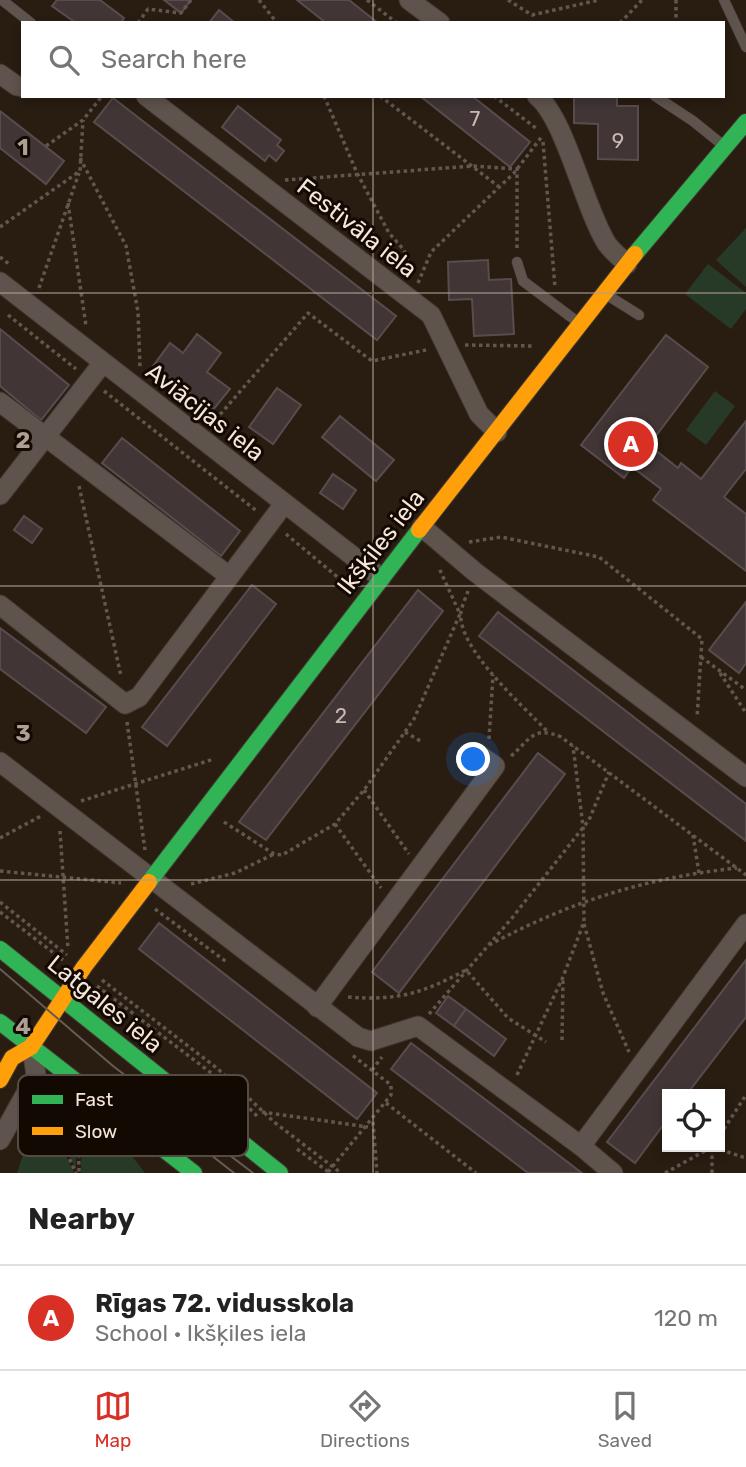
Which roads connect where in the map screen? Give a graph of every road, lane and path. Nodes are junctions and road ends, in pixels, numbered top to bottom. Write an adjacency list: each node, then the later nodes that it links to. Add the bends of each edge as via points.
1 (2, 0): 11 (lane)
2 (191, 0): 12 (path, via 181,13 148,9)
3 (259, 0): 13 (path)
4 (367, 0): 14 (path)
5 (410, 0): 15 (street)
6 (508, 0): 7 (path, via 532,15)
7 (599, 0)
8 (642, 0): 16 (path)
9 (676, 0): 17 (path)
10 (723, 0): 18 (lane)
11 (28, 21)
12 (139, 21)
13 (275, 21)
14 (394, 21)
15 (436, 21)
16 (622, 21)
17 (676, 21)
18 (746, 47)
19 (0, 74): 20 (street)
20 (21, 87)
21 (100, 98): 28 (path)
22 (149, 98): 39 (street, Festivāla iela)
23 (325, 98): 37 (path)
24 (383, 98): 34 (path)
25 (497, 98): 30 (path)
26 (539, 98): 30 (street)
27 (658, 98): 32 (lane)
28 (83, 120): 31 (path); 33 (path)
29 (746, 122): 32 (main road, Ikšķiles iela)
30 (549, 129): 35 (path); 43 (street, via 607,244); 47 (path)
31 (46, 146)
32 (724, 147): 43 (main road, Ikšķiles iela)
33 (80, 158): 36 (path); 55 (path, via 126,246 138,313)
34 (473, 166): 35 (path); 37 (path); 38 (path)
35 (517, 169): 37 (path, via 431,253 416,289 404,250 389,233); 42 (path)
36 (80, 171): 40 (path); 41 (path)
37 (357, 173): 39 (path, via 282,181)
38 (498, 186)
39 (268, 191): 52 (street, Festivāla iela, via 430,315)
40 (68, 203): 45 (path); 51 (path)
41 (0, 228)
42 (517, 262): 47 (lane, via 523,281)
43 (627, 264): 46 (main road, Ikšķiles iela)
44 (0, 282): 54 (street, Aviācijas iela)
45 (39, 288)
46 (603, 293): 49 (lane); 50 (main road, Ikšķiles iela)
47 (557, 307): 50 (lane)
48 (0, 308): 54 (path)
49 (639, 315)
50 (580, 324): 58 (main road, Ikšķiles iela)
51 (88, 334)
52 (447, 345): 53 (path); 57 (path, via 372,361 308,313); 58 (street, Festivāla iela, via 480,414)
53 (544, 346)
54 (96, 372): 59 (street); 62 (street, Aviācijas iela); 63 (path)
55 (141, 381)
56 (0, 402): 59 (street)
57 (205, 431)
58 (497, 432): 64 (main road, Ikšķiles iela)
59 (47, 438): 60 (street); 61 (street)
60 (74, 458): 67 (street); 76 (path)
61 (0, 495)
62 (285, 504): 63 (street); 68 (street, Aviācijas iela)
63 (271, 523): 67 (street); 69 (path)
64 (422, 527): 65 (street); 68 (main road, Ikšķiles iela)
65 (441, 552): 66 (street); 71 (path); 72 (path, via 501,537 598,557 702,639)
66 (475, 572): 71 (path); 80 (street)
67 (229, 576): 76 (street, via 139,697)
68 (381, 578): 105 (main road, Ikšķiles iela)
69 (348, 586)
70 (0, 605): 76 (street)
71 (460, 614): 74 (path, via 472,649); 79 (path)
72 (701, 657): 73 (path); 80 (path)
73 (718, 669): 75 (path); 77 (path)
74 (493, 675): 78 (path); 84 (path)
75 (746, 690)
76 (125, 704): 88 (path)
77 (746, 712)
78 (547, 731): 82 (path); 84 (path)
79 (405, 732): 81 (path); 89 (path)
80 (696, 738): 87 (street)
81 (422, 742)
82 (573, 746): 86 (path); 93 (path)
83 (219, 758): 88 (path)
84 (485, 759): 99 (street)
85 (0, 761): 90 (street)
86 (609, 772): 93 (path); 94 (path)
87 (746, 777)
88 (135, 783): 90 (path); 97 (path)
89 (364, 789): 92 (path); 99 (path)
90 (59, 817): 95 (path); 103 (path); 105 (street)
91 (219, 819): 96 (path)
92 (335, 824): 96 (path, via 282,855); 108 (path)
93 (583, 827): 107 (path); 112 (path)
94 (694, 835): 98 (path); 101 (path)
95 (0, 836)
96 (274, 854): 105 (path, via 235,873)
97 (146, 859)
98 (737, 869): 101 (path); 102 (path)
99 (420, 870): 108 (street)
100 (0, 871): 103 (path)
101 (699, 873): 107 (path, via 622,888)
102 (746, 875)
103 (64, 877): 104 (path); 114 (path)
104 (130, 884)
105 (158, 885): 115 (main road, Ikšķiles iela); 119 (street)
106 (0, 902): 114 (path)
107 (586, 902): 110 (path); 112 (path)
108 (393, 905): 119 (street)
109 (0, 912): 115 (path)
110 (584, 922): 117 (path); 127 (path, via 603,993)
111 (746, 924): 127 (street)
112 (484, 947): 116 (path)
113 (0, 949): 118 (main road, Latgales iela)
114 (67, 955): 115 (path)
115 (82, 970): 118 (main road, Ikšķiles iela); 131 (path); 132 (path)
116 (466, 970): 119 (path, via 401,998); 121 (path); 122 (path, via 508,1018)
117 (563, 976): 122 (path); 123 (path)
118 (64, 999): 125 (main road, Ikšķiles iela); 130 (main road, Latgales iela)
119 (322, 1001): 121 (street, via 358,1037 371,1041)
120 (0, 1022): 125 (main road)
121 (418, 1026): 134 (street)
122 (535, 1037): 124 (path); 134 (path)
123 (562, 1040)
124 (546, 1042)
125 (31, 1047): 128 (street); 129 (main road); 133 (main road, Ikšķiles iela, via 12,1058)
126 (372, 1070): 137 (path, via 391,1085)
127 (638, 1071): 146 (street)
128 (36, 1075)
129 (67, 1075)
130 (158, 1075)
131 (214, 1075)
132 (224, 1075)
133 (0, 1080)
134 (509, 1091): 146 (street)
135 (746, 1095): 143 (path)
136 (248, 1098): 140 (path)
137 (386, 1103): 141 (path); 162 (path)
138 (248, 1106): 144 (path)
139 (18, 1108): 145 (street)
140 (262, 1111): 142 (path); 155 (path)
141 (373, 1120): 142 (path); 161 (path)
142 (368, 1127): 155 (path)
143 (725, 1127)
144 (276, 1133)
145 (0, 1140)
146 (582, 1146): 163 (street)
147 (248, 1147): 158 (main road, Latgales iela)
148 (296, 1148): 159 (path)
149 (725, 1151): 154 (path)
150 (703, 1152): 164 (path)
151 (712, 1152): 165 (path)
152 (69, 1156): 156 (path)
153 (172, 1156): 157 (main road)
154 (746, 1158)
155 (333, 1167): 159 (path); 160 (path)
156 (78, 1173)
157 (194, 1173)
158 (280, 1173)
159 (329, 1173)
160 (341, 1173)
161 (377, 1173)
162 (476, 1173)
163 (613, 1173)
164 (665, 1173)
165 (712, 1173)

